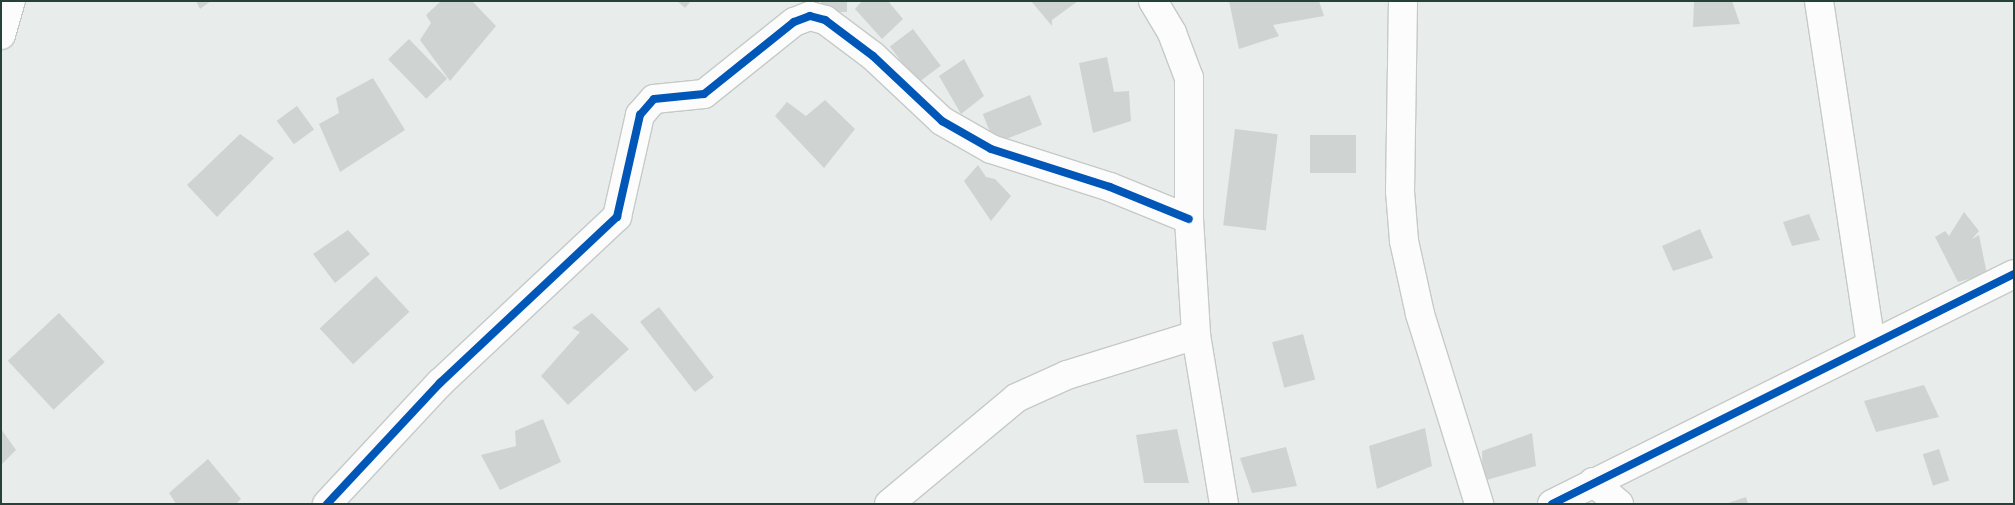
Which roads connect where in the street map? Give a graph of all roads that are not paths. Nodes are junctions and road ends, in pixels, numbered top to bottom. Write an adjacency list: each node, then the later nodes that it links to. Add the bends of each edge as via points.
1 (11, 1): 5 (street)
2 (1153, 1): 6 (street, via 1172,33 1189,78)
3 (1403, 1): 14 (street, via 1400,191 1404,241 1420,314)
4 (1819, 1): 9 (street)
5 (1, 35)
6 (1189, 219): 8 (street); 11 (street, via 1110,186 991,150 942,121 873,56 825,20 810,16 794,22 704,94 654,99 640,116 617,217 440,383)
7 (2014, 274): 9 (street)
8 (1196, 336): 12 (street, via 1066,374 1016,398); 13 (street)
9 (1870, 343): 10 (street)
10 (1594, 482): 15 (street); 16 (street)
11 (327, 504)
12 (889, 504)
13 (1224, 504)
14 (1479, 504)
15 (1552, 504)
16 (1619, 504)

